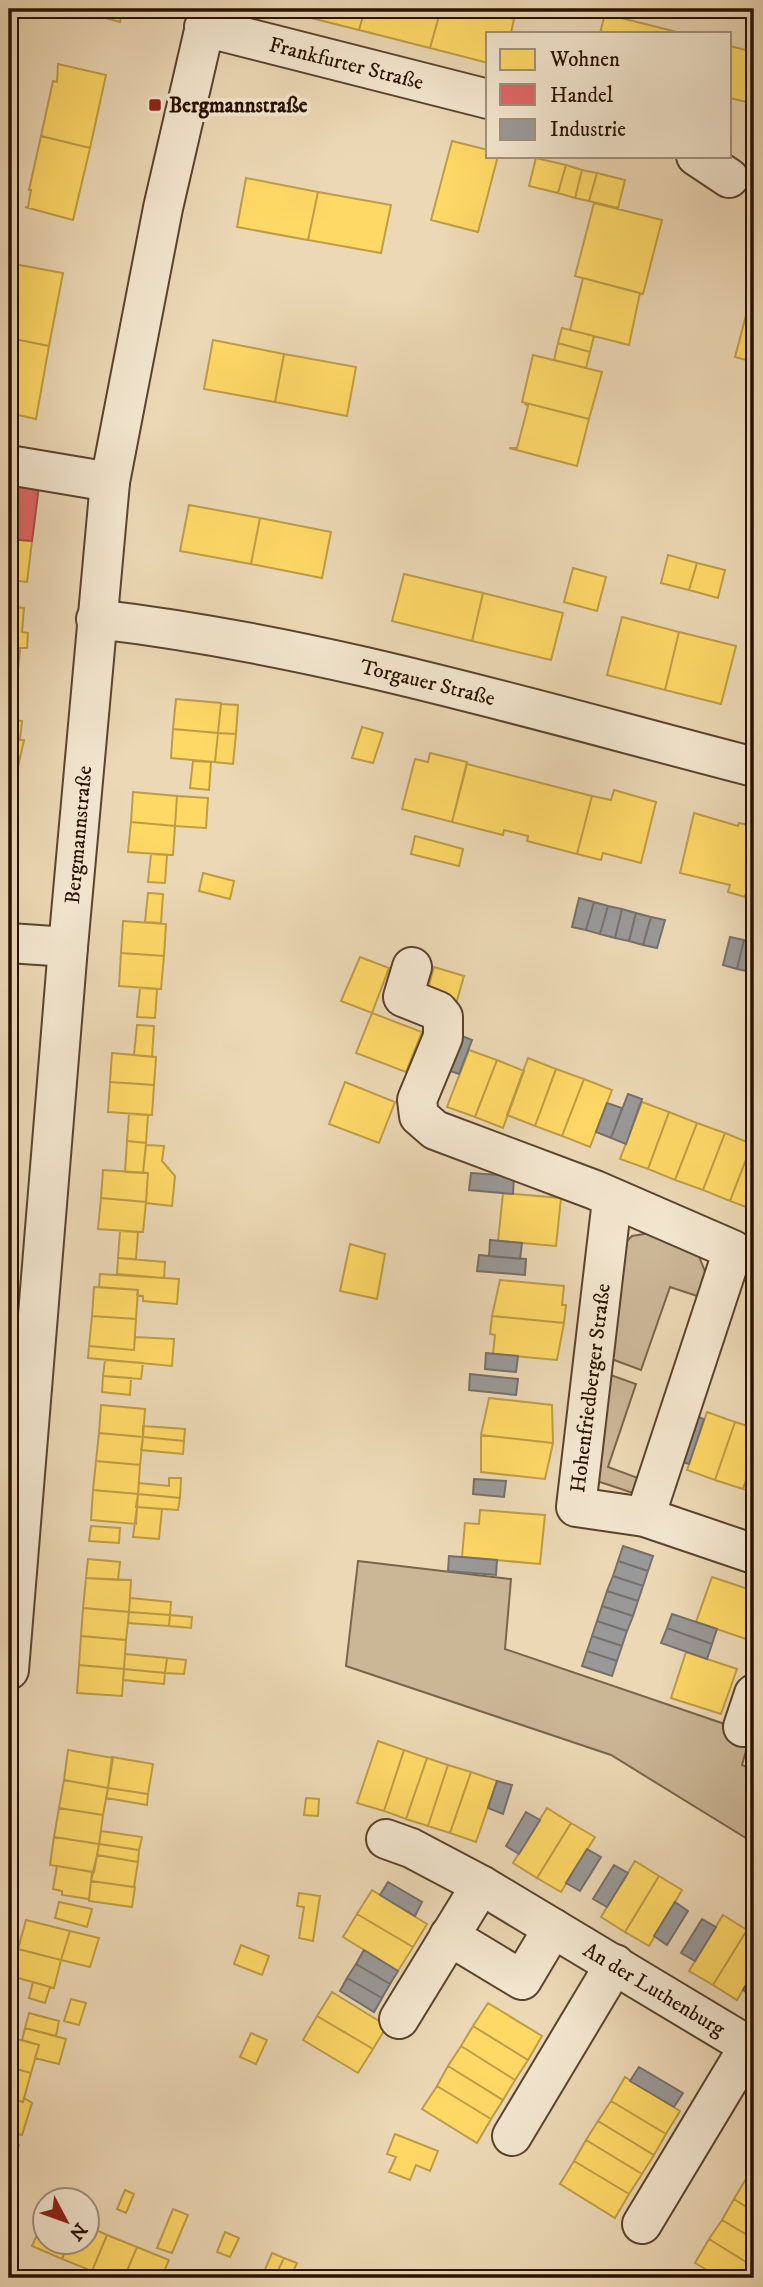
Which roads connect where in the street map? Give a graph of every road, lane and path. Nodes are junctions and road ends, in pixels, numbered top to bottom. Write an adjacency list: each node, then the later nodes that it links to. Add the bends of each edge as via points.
1 (207, 18): 2 (street, Frankfurter Straße); 6 (street, Bergmannstraße, via 163,208)
2 (486, 98)
3 (699, 158): 4 (street)
4 (729, 178)
5 (9, 465): 6 (street)
6 (110, 482): 7 (street, Bergmannstraße)
7 (96, 619): 8 (street, Torgauer Straße, via 246,641 394,674); 10 (street, Bergmannstraße)
8 (754, 767)
9 (9, 943): 10 (street)
10 (68, 947): 16 (street, Bergmannstraße)
11 (412, 967): 12 (street, via 403,997 443,1017 443,1037 416,1100 419,1116 435,1130)
12 (612, 1200): 13 (street); 14 (street, Hohenfriedberger Straße, via 576,1507)
13 (743, 1252): 14 (street)
14 (645, 1517): 15 (street, Hohenfriedberger Straße)
15 (754, 1554)
16 (9, 1670)
17 (386, 1839): 18 (street, An der Luthenburg, via 411,1847)
18 (481, 1885): 19 (street, An der Luthenburg); 20 (street)
19 (553, 1928): 20 (street, via 522,1980); 21 (street, An der Luthenburg)
20 (449, 1936): 22 (street)
21 (615, 1964): 23 (street, An der Luthenburg); 24 (street)
22 (399, 2019)
23 (752, 2048): 25 (street)
24 (512, 2136)
25 (642, 2224)

